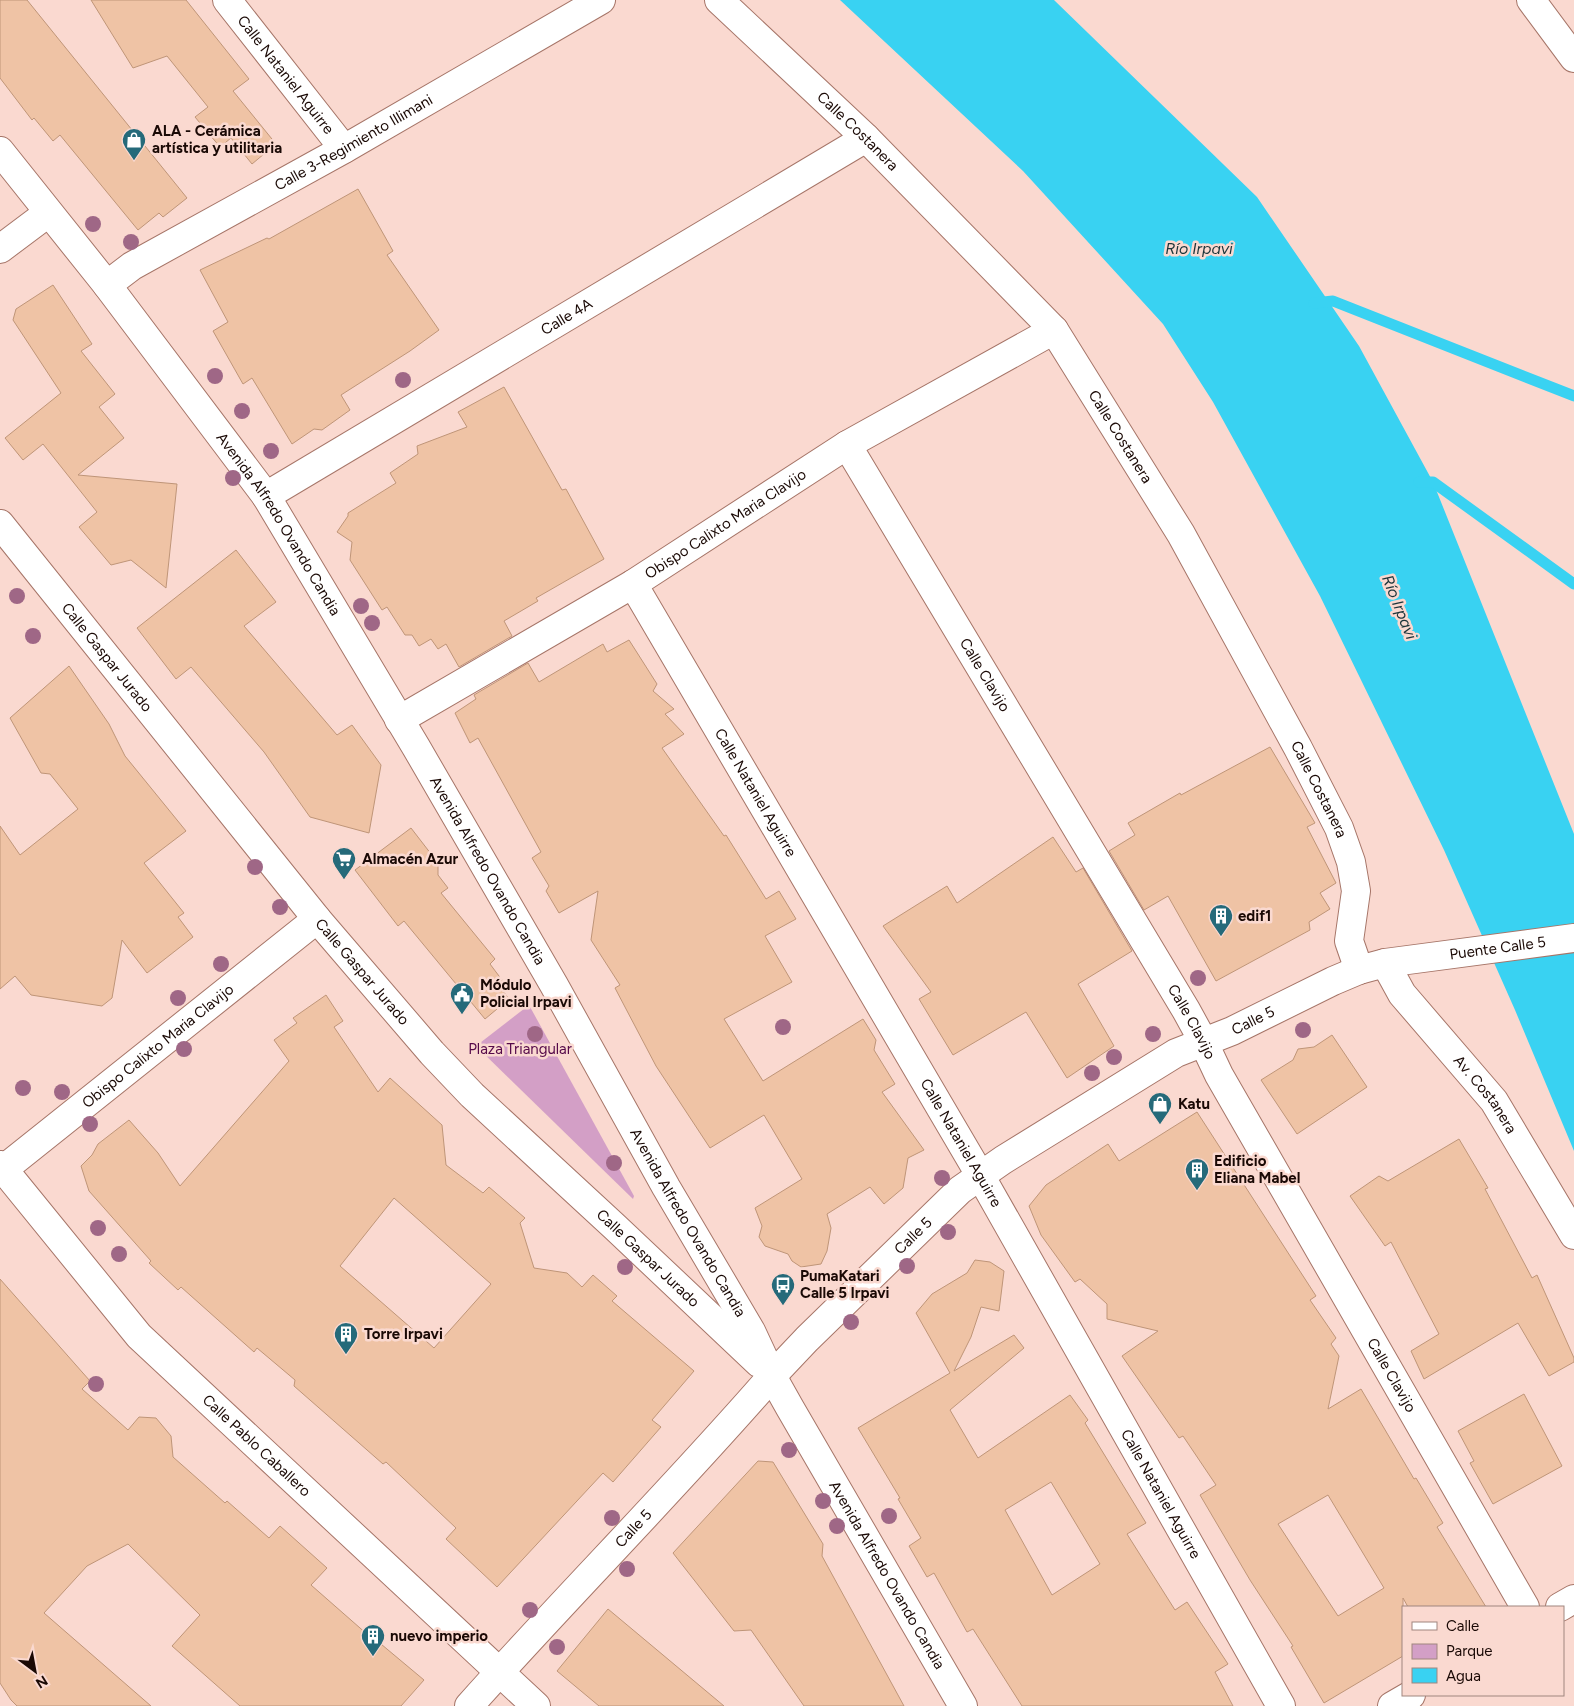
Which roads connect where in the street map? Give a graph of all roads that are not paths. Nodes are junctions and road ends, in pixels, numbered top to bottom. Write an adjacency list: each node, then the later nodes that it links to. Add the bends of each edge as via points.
1 (227, 0): 7 (street, Calle Nataniel Aguirre)
2 (601, 0): 7 (street, Calle 3-Regimiento Illimani)
3 (719, 0): 6 (street, Calle Costanera)
4 (1531, 0): 5 (street)
5 (1574, 58)
6 (866, 138): 12 (street, Calle Costanera); 14 (street, Calle 4A)
7 (344, 149): 11 (street, Calle 3-Regimiento Illimani, via 132,266)
8 (0, 151): 9 (street, Avenida Alfredo Ovando Candia)
9 (48, 213): 10 (street); 11 (street, Avenida Alfredo Ovando Candia)
10 (0, 249)
11 (107, 285): 14 (street, Avenida Alfredo Ovando Candia)
12 (1054, 330): 13 (street, Obispo Calixto Maria Clavijo); 21 (street, Calle Costanera, via 1181,534 1338,828 1351,862 1356,892 1349,940)
13 (847, 445): 16 (street, Obispo Calixto Maria Clavijo); 22 (street, Calle Clavijo)
14 (266, 496): 17 (street, Avenida Alfredo Ovando Candia)
15 (0, 524): 18 (street, Calle Gaspar Jurado)
16 (633, 584): 17 (street, Obispo Calixto Maria Clavijo); 24 (street, Calle Nataniel Aguirre)
17 (399, 720): 26 (street, Avenida Alfredo Ovando Candia, via 751,1331)
18 (317, 919): 23 (street, Obispo Calixto Maria Clavijo); 26 (street, Calle Gaspar Jurado, via 472,1095)
19 (1574, 938): 20 (street, Puente Calle 5)
20 (1422, 958): 21 (street, Calle 5)
21 (1372, 967): 22 (street, Calle 5); 25 (street, Av. Costanera, via 1402,994 1494,1101)
22 (1203, 1041): 24 (street, Calle 5, via 1176,1053); 28 (street, Calle Clavijo, via 1224,1083)
23 (1, 1169): 30 (street, Calle Pablo Caballero, via 138,1336)
24 (980, 1175): 26 (street, Calle 5, via 960,1190); 35 (street, Calle Nataniel Aguirre)
25 (1574, 1236)
26 (772, 1376): 30 (street, Calle 5); 34 (street, Avenida Alfredo Ovando Candia)
27 (1574, 1600): 29 (street)
28 (1524, 1606)
29 (1562, 1606)
30 (499, 1671): 32 (street, Calle 5); 33 (street, Calle Pablo Caballero)
31 (1409, 1696): 36 (street)
32 (468, 1706)
33 (536, 1706)
34 (963, 1706)
35 (1281, 1706)
36 (1392, 1706)

